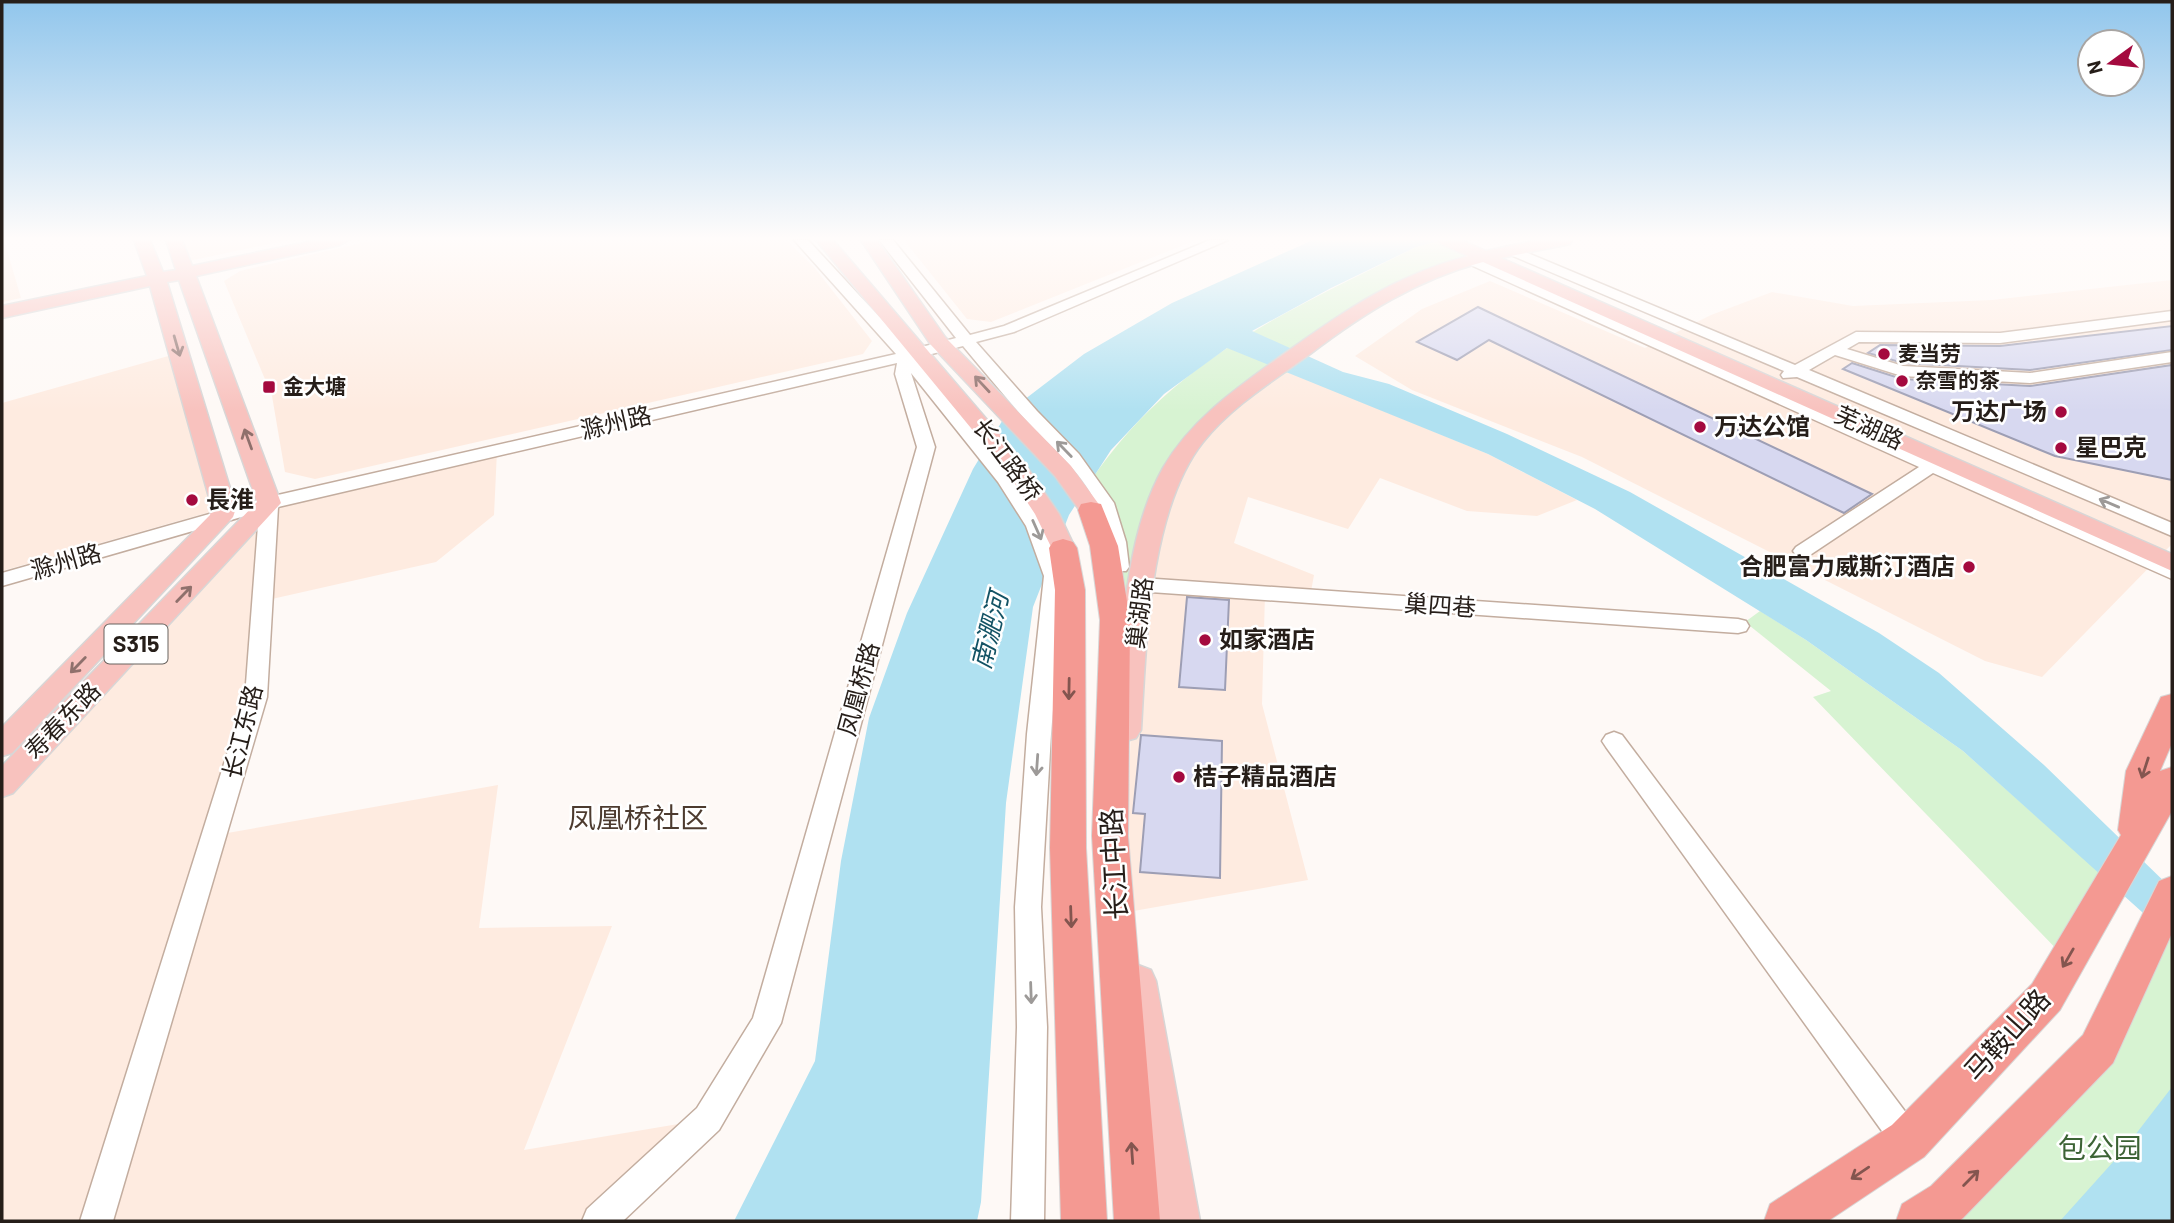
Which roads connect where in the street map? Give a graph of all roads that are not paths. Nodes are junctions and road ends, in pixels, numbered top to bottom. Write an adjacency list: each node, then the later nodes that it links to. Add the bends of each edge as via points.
1 (30, 297): 16 (main road)
2 (64, 297): 17 (main road)
3 (162, 297): 29 (main road, one-way to 29)
4 (196, 297): 27 (main road, 长江东路, one-way to 4)
5 (857, 297): 22 (street)
6 (868, 297): 22 (main road, 长江路桥)
7 (909, 297): 20 (main road, 长江路桥)
8 (931, 297): 19 (street)
9 (1068, 297): 19 (street, 滁州路)
10 (1085, 297): 19 (street, 滁州路, via 1009,329)
11 (1378, 297): 38 (main road, 巢湖路, via 1249,388 1192,441 1172,472 1154,522)
12 (1578, 297): 26 (street)
13 (1583, 297): 34 (main road, 芜湖路)
14 (1592, 297): 25 (main road, 芜湖路)
15 (1596, 297): 30 (street, one-way to 15)
16 (2, 302)
17 (2, 312)
18 (2172, 315): 21 (street, via 2000,338 1856,337)
19 (964, 338): 20 (street, 滁州路); 24 (street)
20 (941, 344): 22 (street, 滁州路); 24 (main road, 长江路桥)
21 (1833, 349): 23 (street, via 1902,371 2030,378); 25 (street)
22 (911, 352): 27 (street, 滁州路); 33 (main road, 长江路桥, one-way to 33, via 1030,485 1056,528); 51 (street, 凤凰桥路, via 903,374 926,447 766,1023 708,1119)
23 (2172, 357)
24 (972, 361): 28 (main road, 长江路桥, one-way to 24)
25 (1784, 378): 31 (main road, 芜湖路)
26 (1932, 466): 32 (street); 36 (street)
27 (269, 500): 29 (street, 滁州路); 45 (main road, 寿春东路 / S315, one-way to 27); 50 (street, 长江东路, via 256,697)
28 (1098, 507): 40 (street, via 1116,542); 42 (highway, 长江中路, via 1115,620)
29 (223, 513): 35 (street, 滁州路); 37 (street, 滁州路); 44 (main road, 寿春东路 / S315, one-way to 44)
30 (2172, 530)
31 (2172, 546)
32 (1803, 551)
33 (1059, 562): 52 (street, one-way to 52, via 1039,734 1028,906 1032,1027); 53 (highway, 长江中路, one-way to 53, via 1070,590 1068,848)
34 (2172, 564)
35 (2, 571)
36 (2172, 573)
37 (2, 580)
38 (1142, 585): 39 (street, 巢四巷); 40 (main road, 巢湖路)
39 (1738, 626)
40 (1129, 651): 42 (street); 55 (main road, 巢湖路, via 1123,771 1128,912)
41 (2172, 705): 47 (highway, one-way to 47, via 2143,771)
42 (1112, 729): 54 (highway, 长江中路, one-way to 42, via 1110,836)
43 (1614, 741): 49 (street)
44 (2, 745)
45 (2, 785)
46 (2168, 786): 47 (highway, 马鞍山路)
47 (2135, 841): 49 (highway, 马鞍山路, one-way to 49, via 2046,997)
48 (2172, 892): 57 (highway, one-way to 48, via 1947,1202 2098,1049)
49 (1908, 1140): 56 (highway, 马鞍山路, one-way to 56)
50 (96, 1221)
51 (599, 1221)
52 (1028, 1221)
53 (1084, 1221)
54 (1137, 1221)
55 (1179, 1221)
56 (1787, 1221)
57 (1919, 1221)

